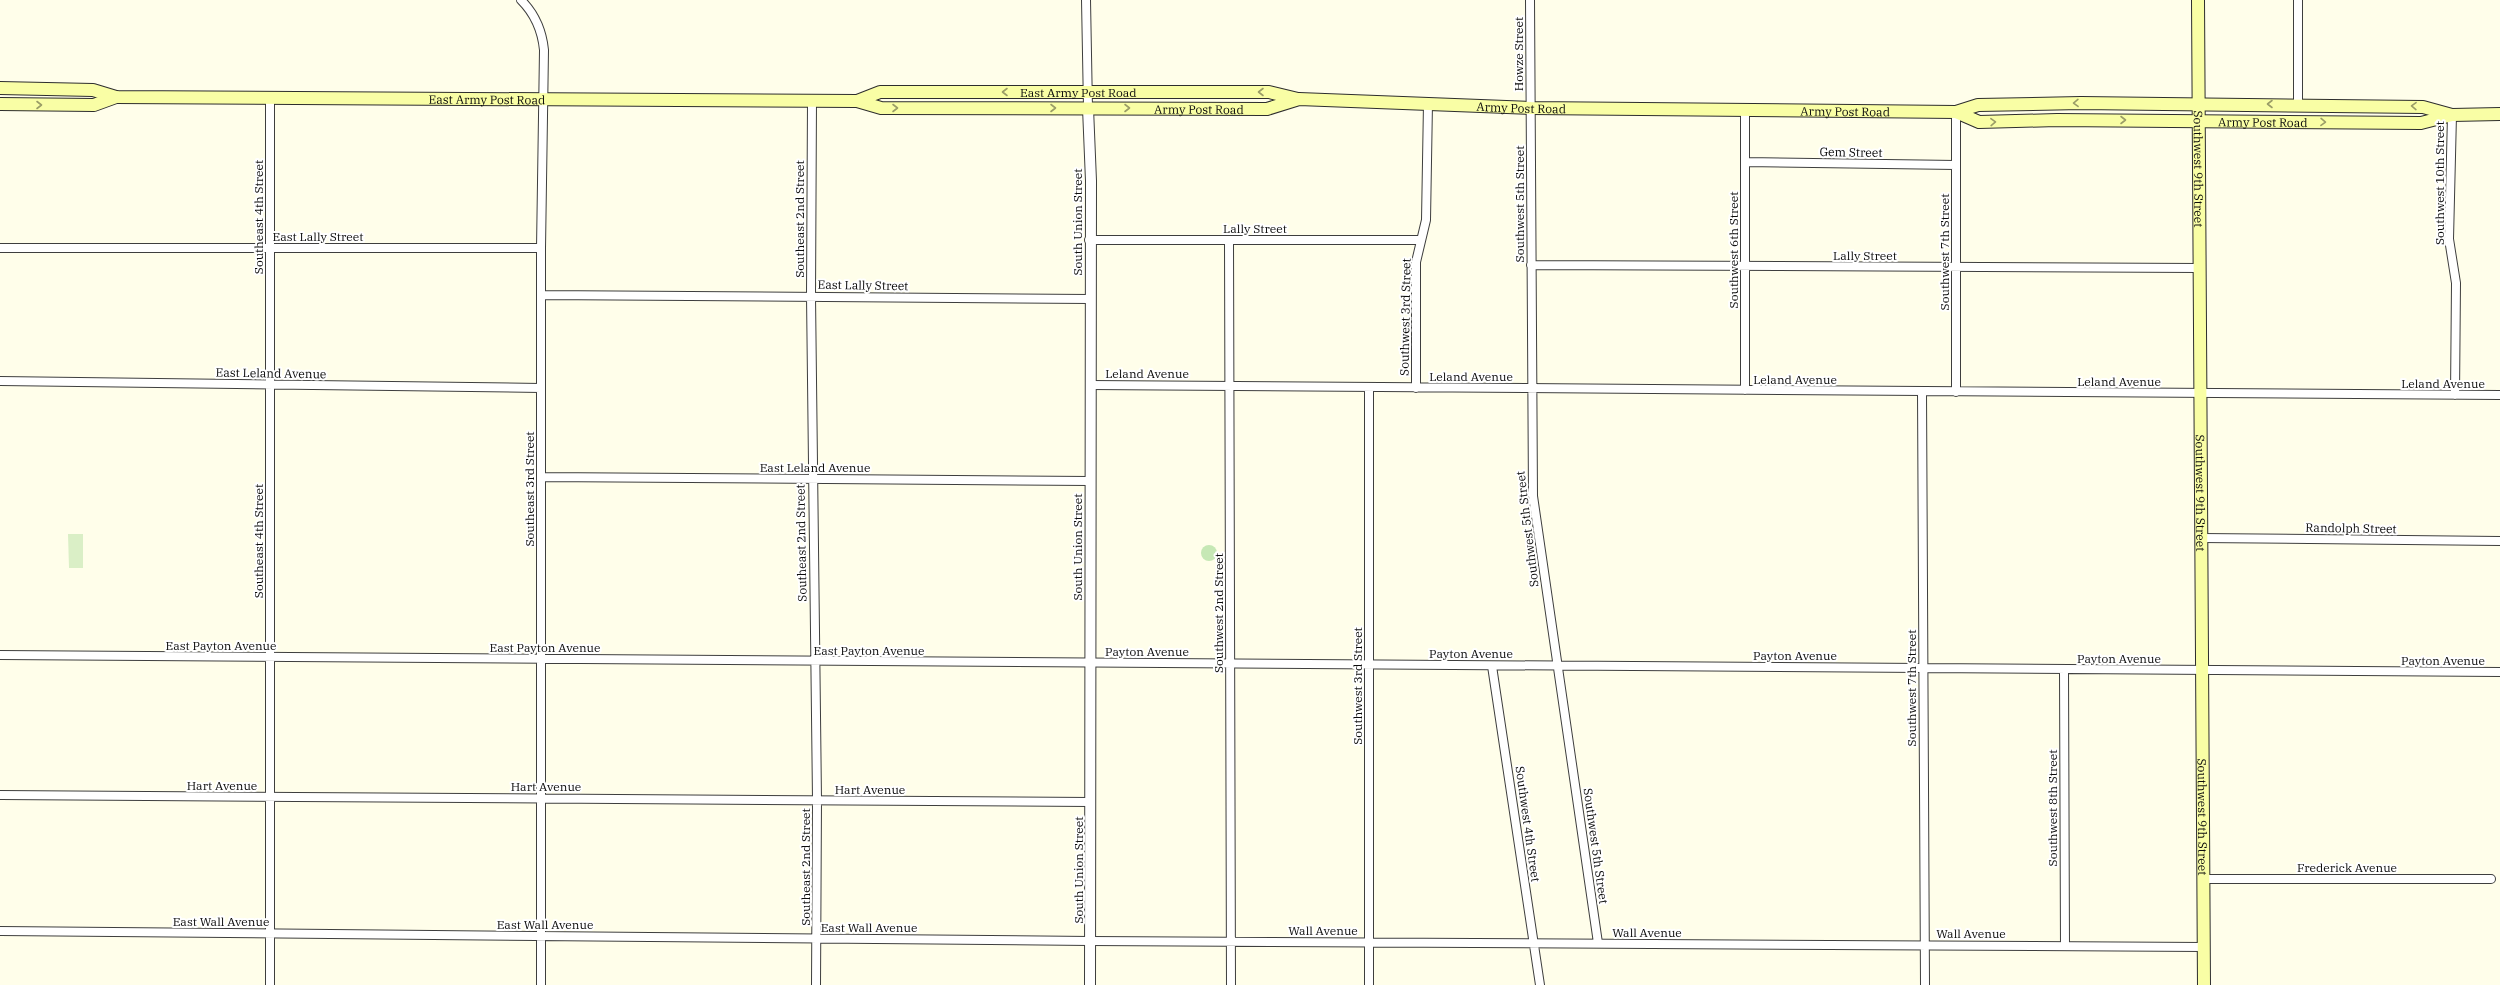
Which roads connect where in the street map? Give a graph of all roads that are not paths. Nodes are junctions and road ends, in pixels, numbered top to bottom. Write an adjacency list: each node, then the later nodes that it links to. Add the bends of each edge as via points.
1 (521, 0): 10 (street, Southeast 3rd Street, via 534,16 543,38)
2 (1086, 0): 7 (street)
3 (1530, 0): 19 (street, Howze Street)
4 (2198, 0): 16 (main road, Southwest 9th Street)
5 (2298, 0): 17 (street)
6 (0, 88): 9 (main road, East Army Post Road, via 93,90)
7 (1088, 92): 11 (main road, East Army Post Road, one-way to 7, via 1269,92); 13 (main road, East Army Post Road, one-way to 13, via 880,92); 18 (street)
8 (270, 96): 9 (main road, East Army Post Road); 10 (main road, East Army Post Road); 31 (street, Southeast 4th Street)
9 (116, 97): 15 (main road, East Army Post Road, one-way to 9, via 94,105)
10 (543, 99): 12 (main road, East Army Post Road); 32 (street, Southeast 3rd Street)
11 (1300, 99): 14 (main road, Army Post Road); 18 (main road, Army Post Road, one-way to 11, via 1267,109)
12 (812, 101): 13 (main road, East Army Post Road); 38 (street, Southeast 2nd Street)
13 (857, 101): 18 (main road, East Army Post Road, one-way to 18, via 881,108)
14 (1428, 103): 19 (main road, Army Post Road); 29 (street, Southwest 3rd Street, via 1426,220)
15 (0, 104)
16 (2199, 104): 17 (main road, Army Post Road, one-way to 16); 21 (main road, Army Post Road, one-way to 21, via 1978,105); 24 (main road, Southwest 9th Street)
17 (2298, 104): 23 (main road, Army Post Road, one-way to 17, via 2423,107)
18 (1088, 108): 27 (street, South Union Street, via 1091,181)
19 (1531, 108): 20 (main road, Army Post Road); 33 (street, Southwest 5th Street)
20 (1745, 109): 21 (main road, Army Post Road); 25 (street, Southwest 6th Street)
21 (1956, 112): 24 (main road, Army Post Road, one-way to 24, via 1979,122); 26 (street, Southwest 7th Street)
22 (2500, 114): 23 (main road, Army Post Road)
23 (2452, 115): 24 (main road, Army Post Road, one-way to 23, via 2421,123); 52 (street, Southwest 10th Street, via 2449,240 2456,283)
24 (2200, 120): 36 (main road, Southwest 9th Street)
25 (1745, 162): 26 (street, Gem Street); 34 (street, Southwest 6th Street)
26 (1956, 165): 35 (street, Southwest 7th Street)
27 (1089, 240): 28 (street, Lally Street); 39 (street, South Union Street)
28 (1229, 240): 29 (street, Lally Street); 43 (street, Southwest 2nd Street)
29 (1421, 240): 46 (street, Southwest 3rd Street, via 1416,262)
30 (0, 248): 31 (street, East Lally Street)
31 (270, 248): 32 (street, East Lally Street); 41 (street, Southeast 4th Street)
32 (541, 248): 37 (street, Southeast 3rd Street)
33 (1531, 265): 34 (street, Lally Street); 47 (street, Southwest 5th Street)
34 (1745, 266): 35 (street, Lally Street); 48 (street, Southwest 6th Street)
35 (1956, 267): 36 (street, Lally Street); 50 (street, Southwest 7th Street)
36 (2200, 268): 51 (main road, Southwest 9th Street)
37 (541, 295): 38 (street, East Lally Street); 45 (street, Southeast 3rd Street)
38 (811, 296): 39 (street, East Lally Street); 55 (street, Southeast 2nd Street)
39 (1090, 299): 42 (street, South Union Street)
40 (0, 381): 41 (street, East Leland Avenue)
41 (270, 385): 45 (street, East Leland Avenue); 60 (street, Southeast 4th Street)
42 (1090, 385): 43 (street, Leland Avenue); 56 (street, South Union Street)
43 (1229, 386): 44 (street, Leland Avenue); 64 (street, Southwest 2nd Street)
44 (1369, 387): 46 (street, Leland Avenue); 65 (street, Southwest 3rd Street)
45 (541, 388): 54 (street, Southeast 3rd Street)
46 (1416, 388): 47 (street, Leland Avenue)
47 (1531, 388): 48 (street, Leland Avenue); 67 (street, Southwest 5th Street, via 1532,496)
48 (1746, 390): 49 (street, Leland Avenue)
49 (1922, 392): 50 (street, Leland Avenue); 68 (street, Southwest 7th Street)
50 (1956, 392): 51 (street, Leland Avenue)
51 (2201, 394): 52 (street, Leland Avenue); 57 (main road, Southwest 9th Street)
52 (2455, 395): 53 (street, Leland Avenue)
53 (2500, 395)
54 (541, 478): 55 (street, East Leland Avenue); 61 (street, Southeast 3rd Street)
55 (812, 479): 56 (street, East Leland Avenue); 62 (street, Southeast 2nd Street)
56 (1090, 481): 63 (street, South Union Street)
57 (2202, 538): 58 (street, Randolph Street); 70 (main road, Southwest 9th Street)
58 (2500, 541)
59 (0, 655): 60 (street, East Payton Avenue)
60 (270, 657): 61 (street, East Payton Avenue); 73 (street, Southeast 4th Street)
61 (541, 659): 62 (street, East Payton Avenue); 74 (street, Southeast 3rd Street)
62 (814, 662): 63 (street, East Payton Avenue); 75 (street, Southeast 2nd Street)
63 (1090, 663): 64 (street, Payton Avenue); 76 (street, South Union Street)
64 (1230, 664): 65 (street, Payton Avenue); 84 (street, Southwest 2nd Street)
65 (1369, 665): 66 (street, Payton Avenue); 85 (street, Southwest 3rd Street)
66 (1492, 666): 67 (street, Payton Avenue); 86 (street, Southwest 4th Street)
67 (1557, 666): 68 (street, Payton Avenue); 87 (street, Southwest 5th Street)
68 (1923, 668): 69 (street, Payton Avenue); 88 (street, Southwest 7th Street)
69 (2064, 670): 70 (street, Payton Avenue); 89 (street, Southwest 8th Street)
70 (2202, 671): 71 (street, Payton Avenue); 78 (main road, Southwest 9th Street)
71 (2500, 672)
72 (0, 795): 73 (street, Hart Avenue)
73 (270, 797): 74 (street, Hart Avenue); 80 (street, Southeast 4th Street)
74 (541, 798): 75 (street, Hart Avenue); 81 (street, Southeast 3rd Street)
75 (817, 800): 76 (street, Hart Avenue); 82 (street, Southeast 2nd Street)
76 (1091, 802): 83 (street, South Union Street)
77 (2491, 878): 78 (street, Frederick Avenue)
78 (2203, 879): 90 (main road, Southwest 9th Street)
79 (0, 931): 80 (street, East Wall Avenue)
80 (270, 934): 81 (street, East Wall Avenue); 91 (street, Southeast 4th Street)
81 (541, 936): 82 (street, East Wall Avenue); 92 (street, Southeast 3rd Street)
82 (816, 938): 83 (street, East Wall Avenue); 93 (street, Southeast 2nd Street)
83 (1090, 941): 84 (street, Wall Avenue); 94 (street, South Union Street)
84 (1231, 942): 85 (street, Wall Avenue); 95 (street, Southwest 2nd Street)
85 (1369, 942): 86 (street, Wall Avenue); 96 (street, Southwest 3rd Street)
86 (1534, 943): 87 (street, Wall Avenue); 97 (street, Southwest 4th Street)
87 (1598, 943): 88 (street, Wall Avenue)
88 (1924, 945): 89 (street, Wall Avenue); 98 (street, Southwest 7th Street)
89 (2065, 946): 90 (street, Wall Avenue)
90 (2204, 947): 99 (main road, Southwest 9th Street)
91 (270, 985)
92 (541, 985)
93 (816, 985)
94 (1090, 985)
95 (1231, 985)
96 (1369, 985)
97 (1540, 985)
98 (1924, 985)
99 (2204, 985)

